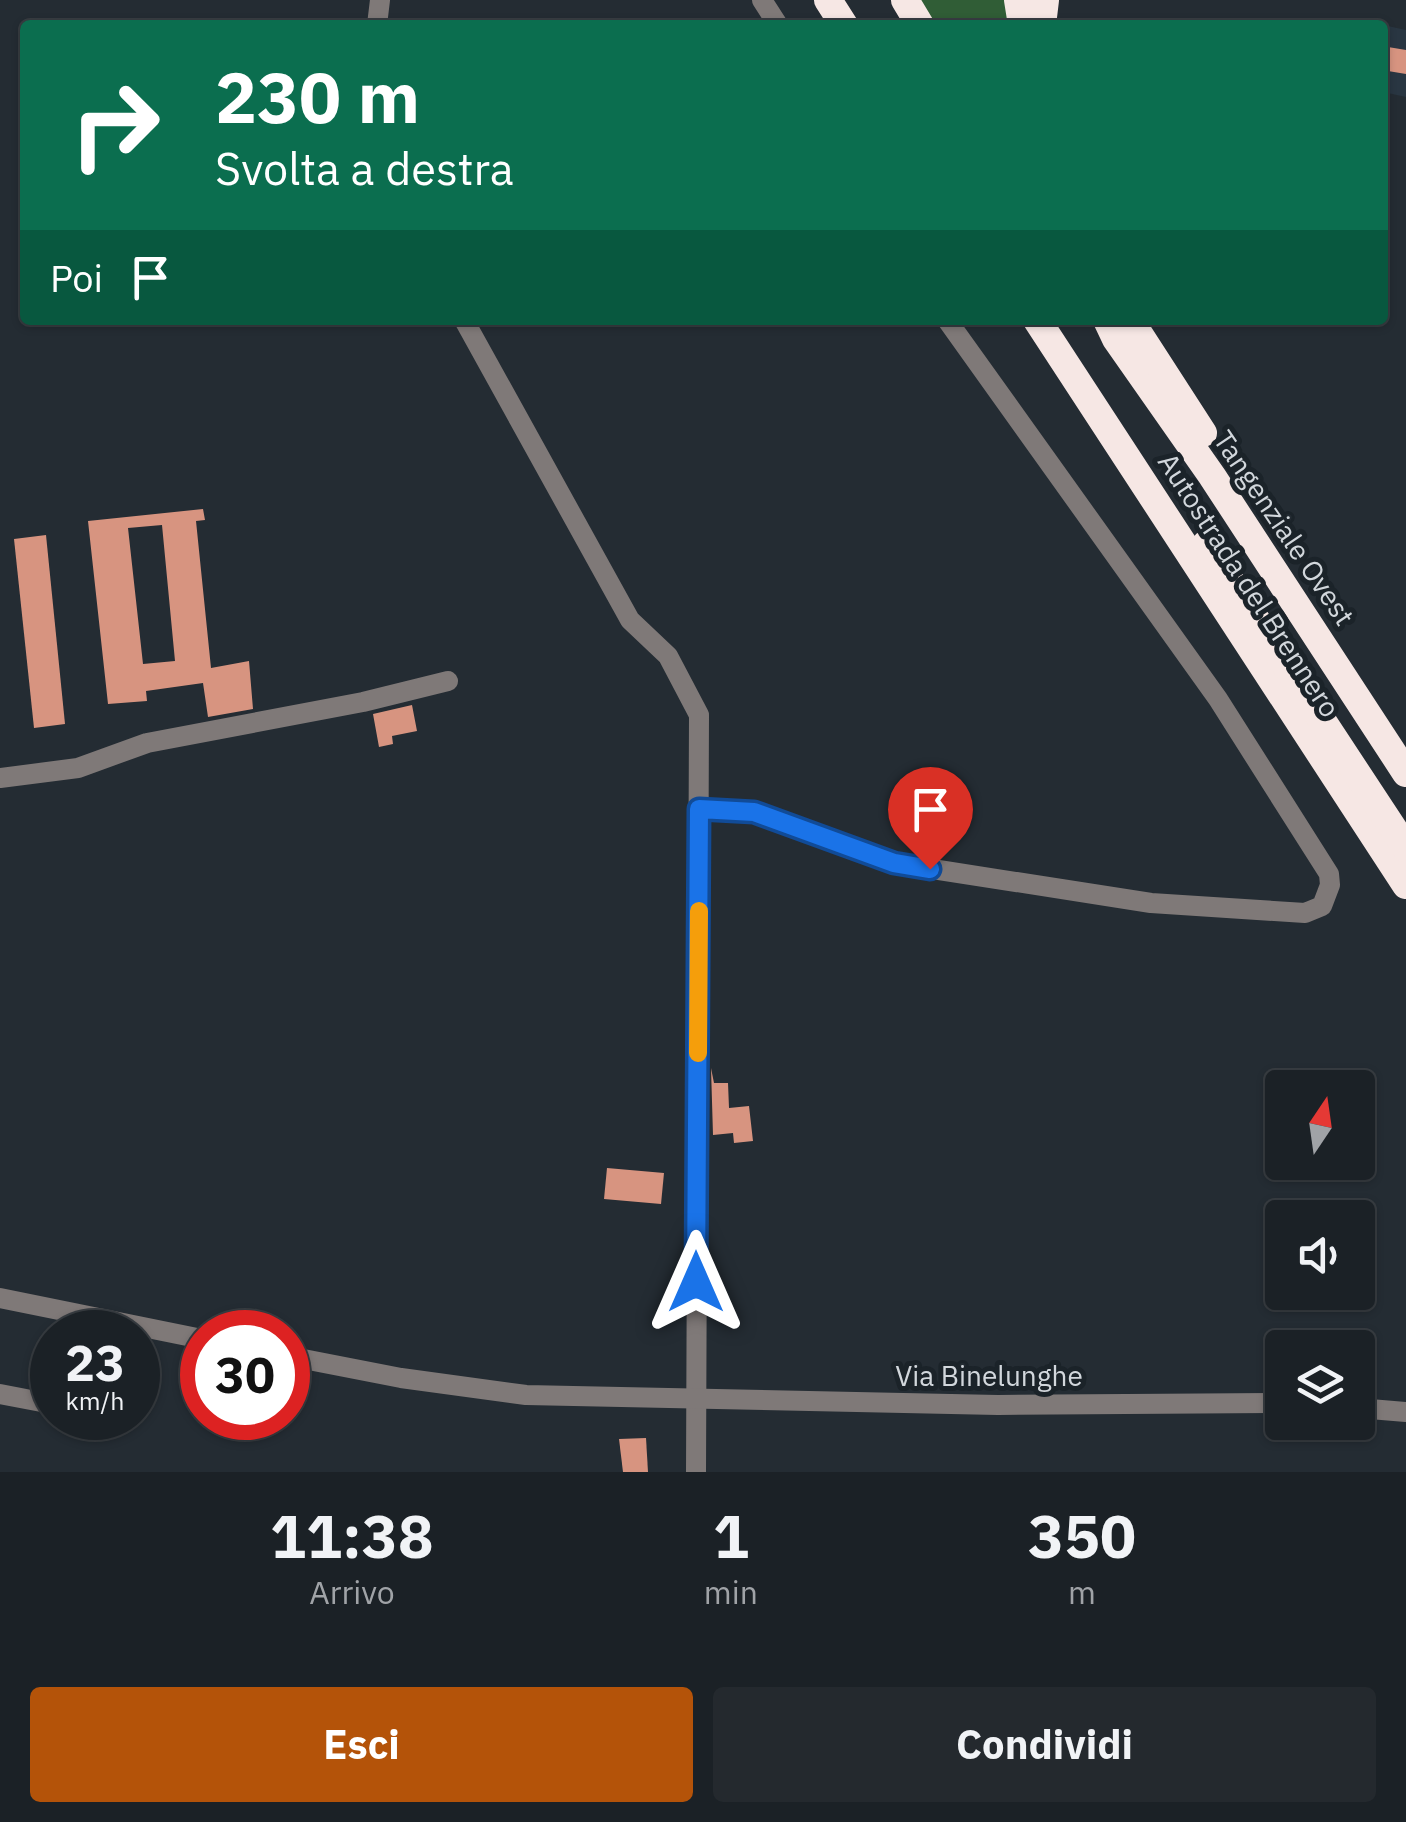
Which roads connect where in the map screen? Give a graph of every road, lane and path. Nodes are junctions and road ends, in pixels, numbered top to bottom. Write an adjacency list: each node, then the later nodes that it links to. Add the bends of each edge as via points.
1 (467, 325): 10 (street, via 630,620 668,656 699,716)
2 (952, 325): 10 (street, via 1218,699 1329,874 1322,906 1304,913 1114,898 894,863 754,812)
3 (1041, 325): 12 (highway, Autostrada del Brennero)
4 (1062, 325): 11 (highway, Autostrada del Brennero)
5 (1114, 325): 7 (highway, Tangenziale Ovest); 8 (highway, Tangenziale Ovest)
6 (448, 680): 9 (street, via 147,743 78,768)
7 (1406, 744)
8 (1406, 773)
9 (0, 778)
10 (699, 809): 17 (street)
11 (1406, 848)
12 (1406, 885)
13 (0, 1298): 14 (street)
14 (180, 1335)
15 (310, 1360): 17 (street, Via Binelunghe, via 526,1395)
16 (0, 1394): 18 (street)
17 (696, 1399): 19 (street, Via Binelunghe); 22 (street)
18 (30, 1400)
19 (1265, 1403)
20 (1375, 1409): 21 (street)
21 (1406, 1412)
22 (696, 1472)

